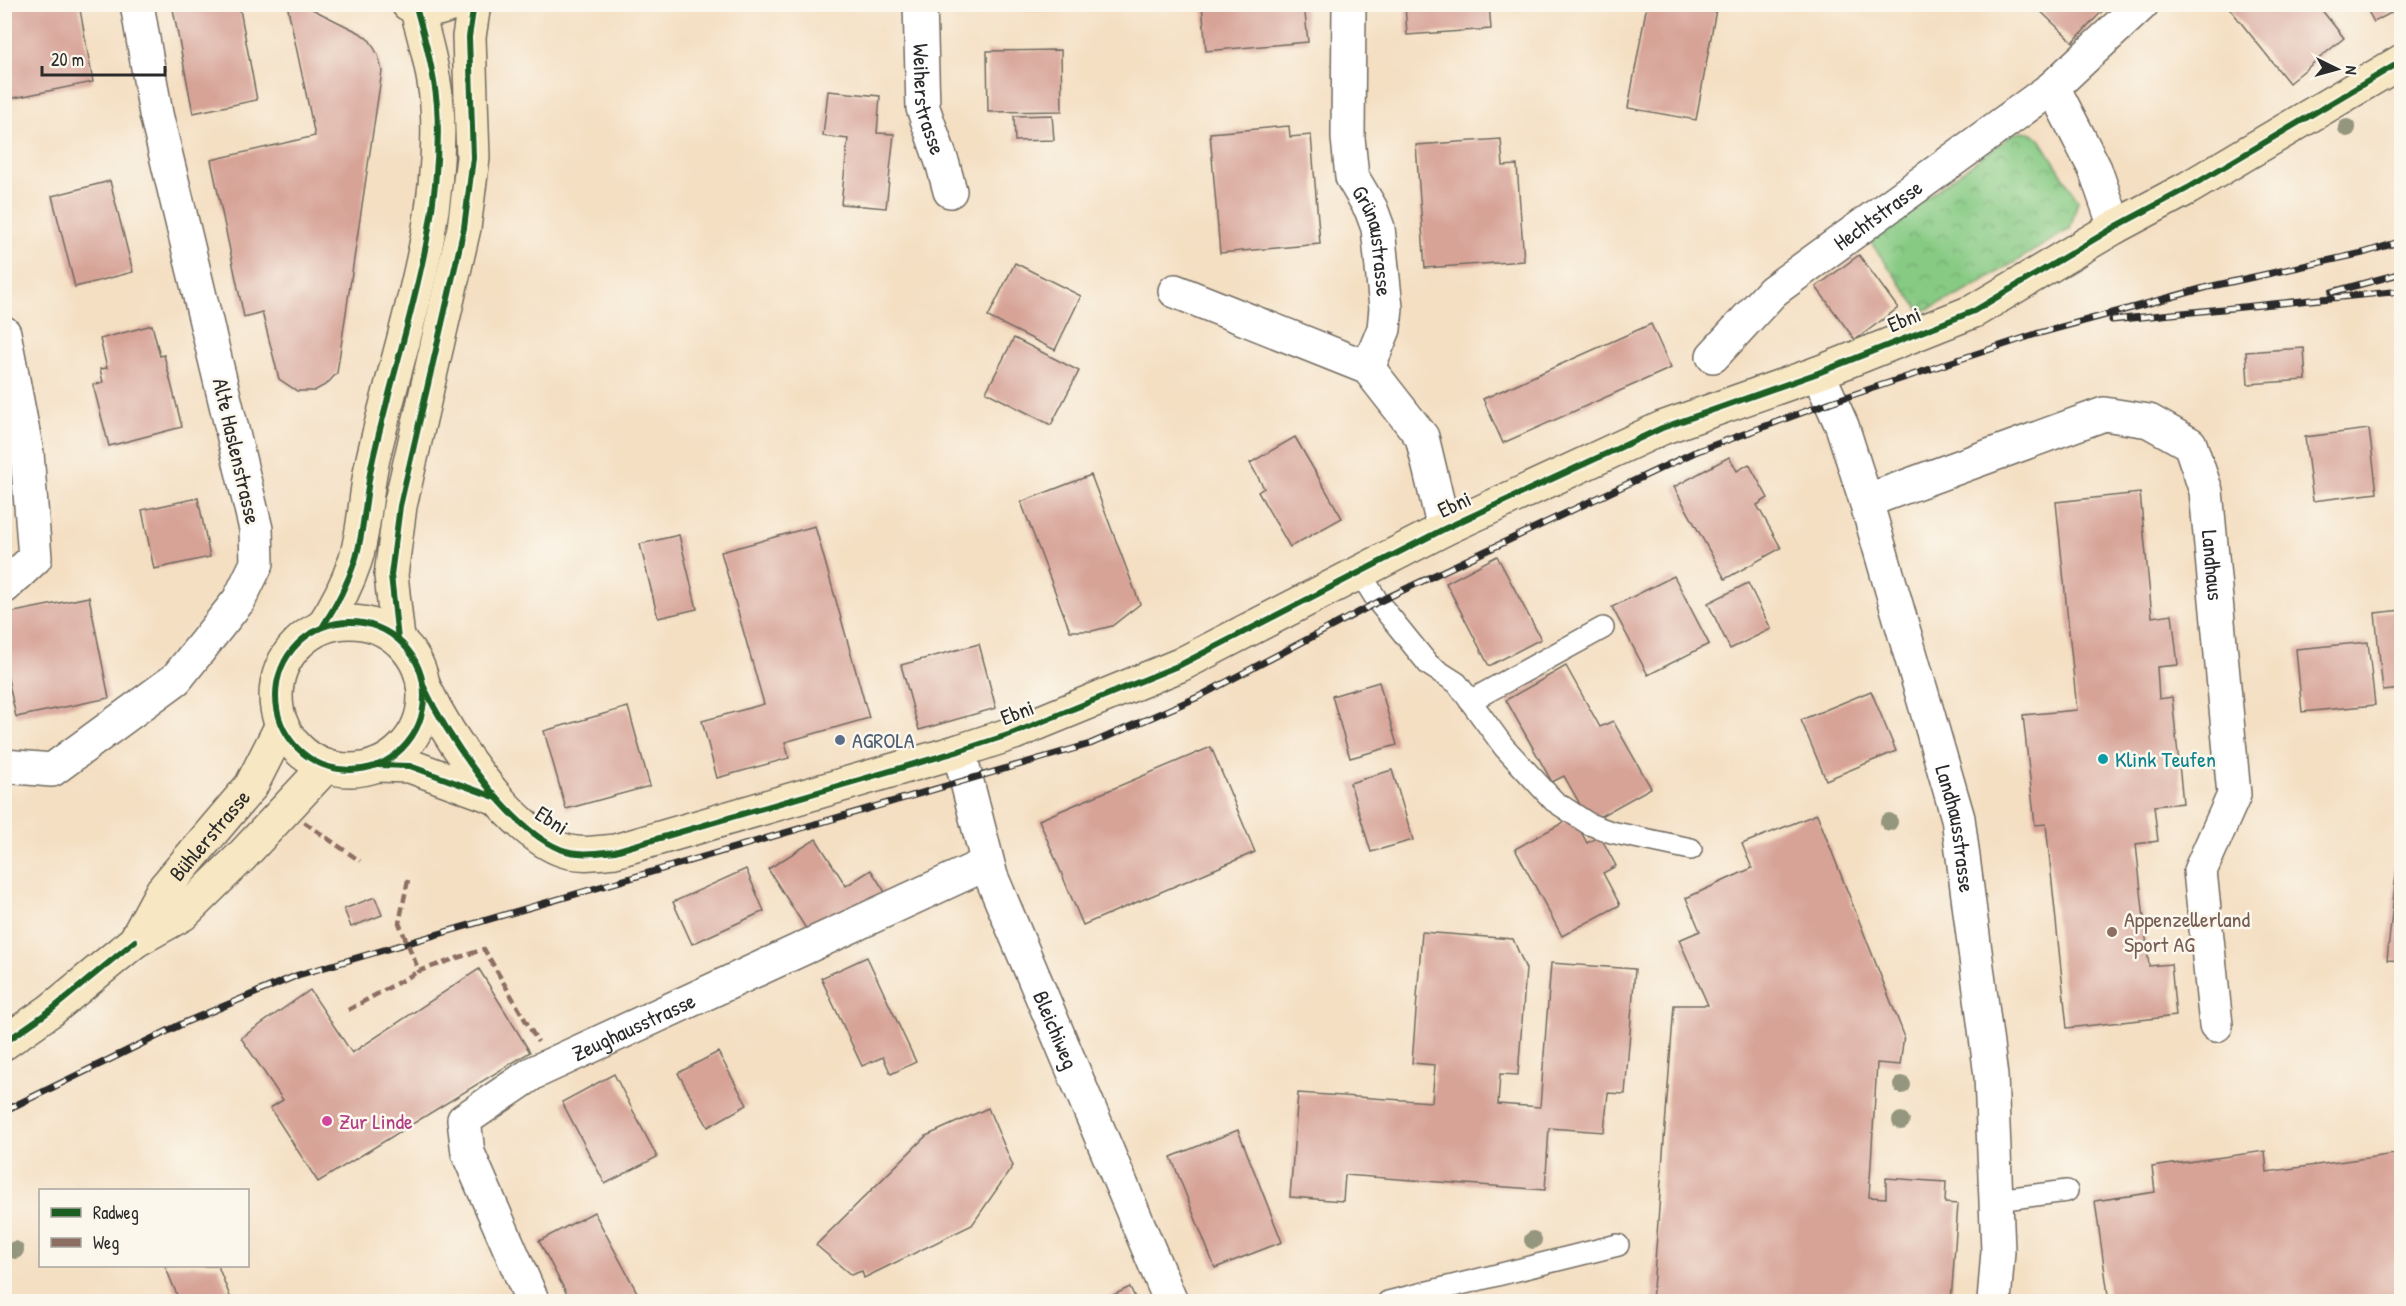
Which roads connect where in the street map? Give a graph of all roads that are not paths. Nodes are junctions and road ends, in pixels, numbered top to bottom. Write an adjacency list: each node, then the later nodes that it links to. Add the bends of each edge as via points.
1 (137, 4): 29 (street, Alte Haslenstrasse, via 156,114 256,529 257,563 239,600 176,679 52,770)
2 (454, 4): 7 (main road, via 438,9)
3 (474, 4): 23 (main road, via 469,37 473,158 464,228 400,506 391,575)
4 (920, 4): 10 (street, Weiherstrasse, via 923,108)
5 (1349, 4): 15 (street, Grünaustrasse, via 1348,138 1352,177 1378,228 1386,308 1384,329)
6 (2142, 4): 9 (street, Hechtstrasse)
7 (412, 6): 21 (main road, via 426,41 437,104 437,164 427,242 372,463 356,560 339,601)
8 (2402, 61): 11 (main road, Ebni)
9 (2053, 87): 11 (street, via 2095,170); 14 (street, Hechtstrasse, via 1773,291)
10 (950, 191)
11 (2115, 227): 16 (main road, Ebni, via 1974,311)
12 (1175, 291): 15 (street)
13 (4, 333): 20 (street, via 27,453 34,558)
14 (1713, 356)
15 (1368, 368): 18 (street, via 1422,437)
16 (1818, 373): 17 (street, Landhausstrasse, via 1842,426); 18 (main road, Ebni, via 1662,428)
17 (1866, 501): 35 (street, Landhaus, via 2104,414 2149,421 2190,444 2206,491 2234,795 2200,871); 38 (street, Landhausstrasse, via 1958,818 1991,1076)
18 (1444, 529): 19 (main road, Ebni)
19 (1360, 573): 25 (lane, via 1429,665 1457,683); 27 (main road, Ebni, via 1180,665 1014,733)
20 (4, 587)
21 (323, 626): 23 (main road, via 349,621 375,625); 26 (main road, via 302,639 287,657 278,679 276,702)
22 (1604, 628): 25 (lane)
23 (398, 639): 24 (main road, via 417,664)
24 (423, 685): 28 (main road, via 423,710 414,733 399,752); 31 (main road, Ebni, via 437,715)
25 (1470, 701): 32 (lane, via 1504,747 1554,801 1589,824 1611,832)
26 (282, 725): 30 (main road, via 292,743); 34 (main road, Bühlerstrasse, via 251,786 162,891)
27 (959, 751): 31 (main road, Ebni, via 615,851 592,854 561,849 534,834); 33 (street, Bleichiweg)
28 (378, 765): 30 (main road, via 344,770); 31 (main road, Ebni, via 410,766)
29 (4, 766)
30 (326, 766): 34 (main road, Bühlerstrasse, via 183,914)
31 (497, 798)
32 (1691, 849)
33 (986, 864): 40 (street, Zeughausstrasse, via 533,1073 464,1120 468,1153); 41 (street, Bleichiweg)
34 (135, 941): 36 (main road, Bühlerstrasse, via 51,1010)
35 (2216, 1025)
36 (4, 1042)
37 (2067, 1191): 38 (lane)
38 (1996, 1200): 43 (street, Landhausstrasse)
39 (1618, 1245): 42 (lane)
40 (533, 1302)
41 (1171, 1302)
42 (1388, 1302)
43 (1994, 1302)

